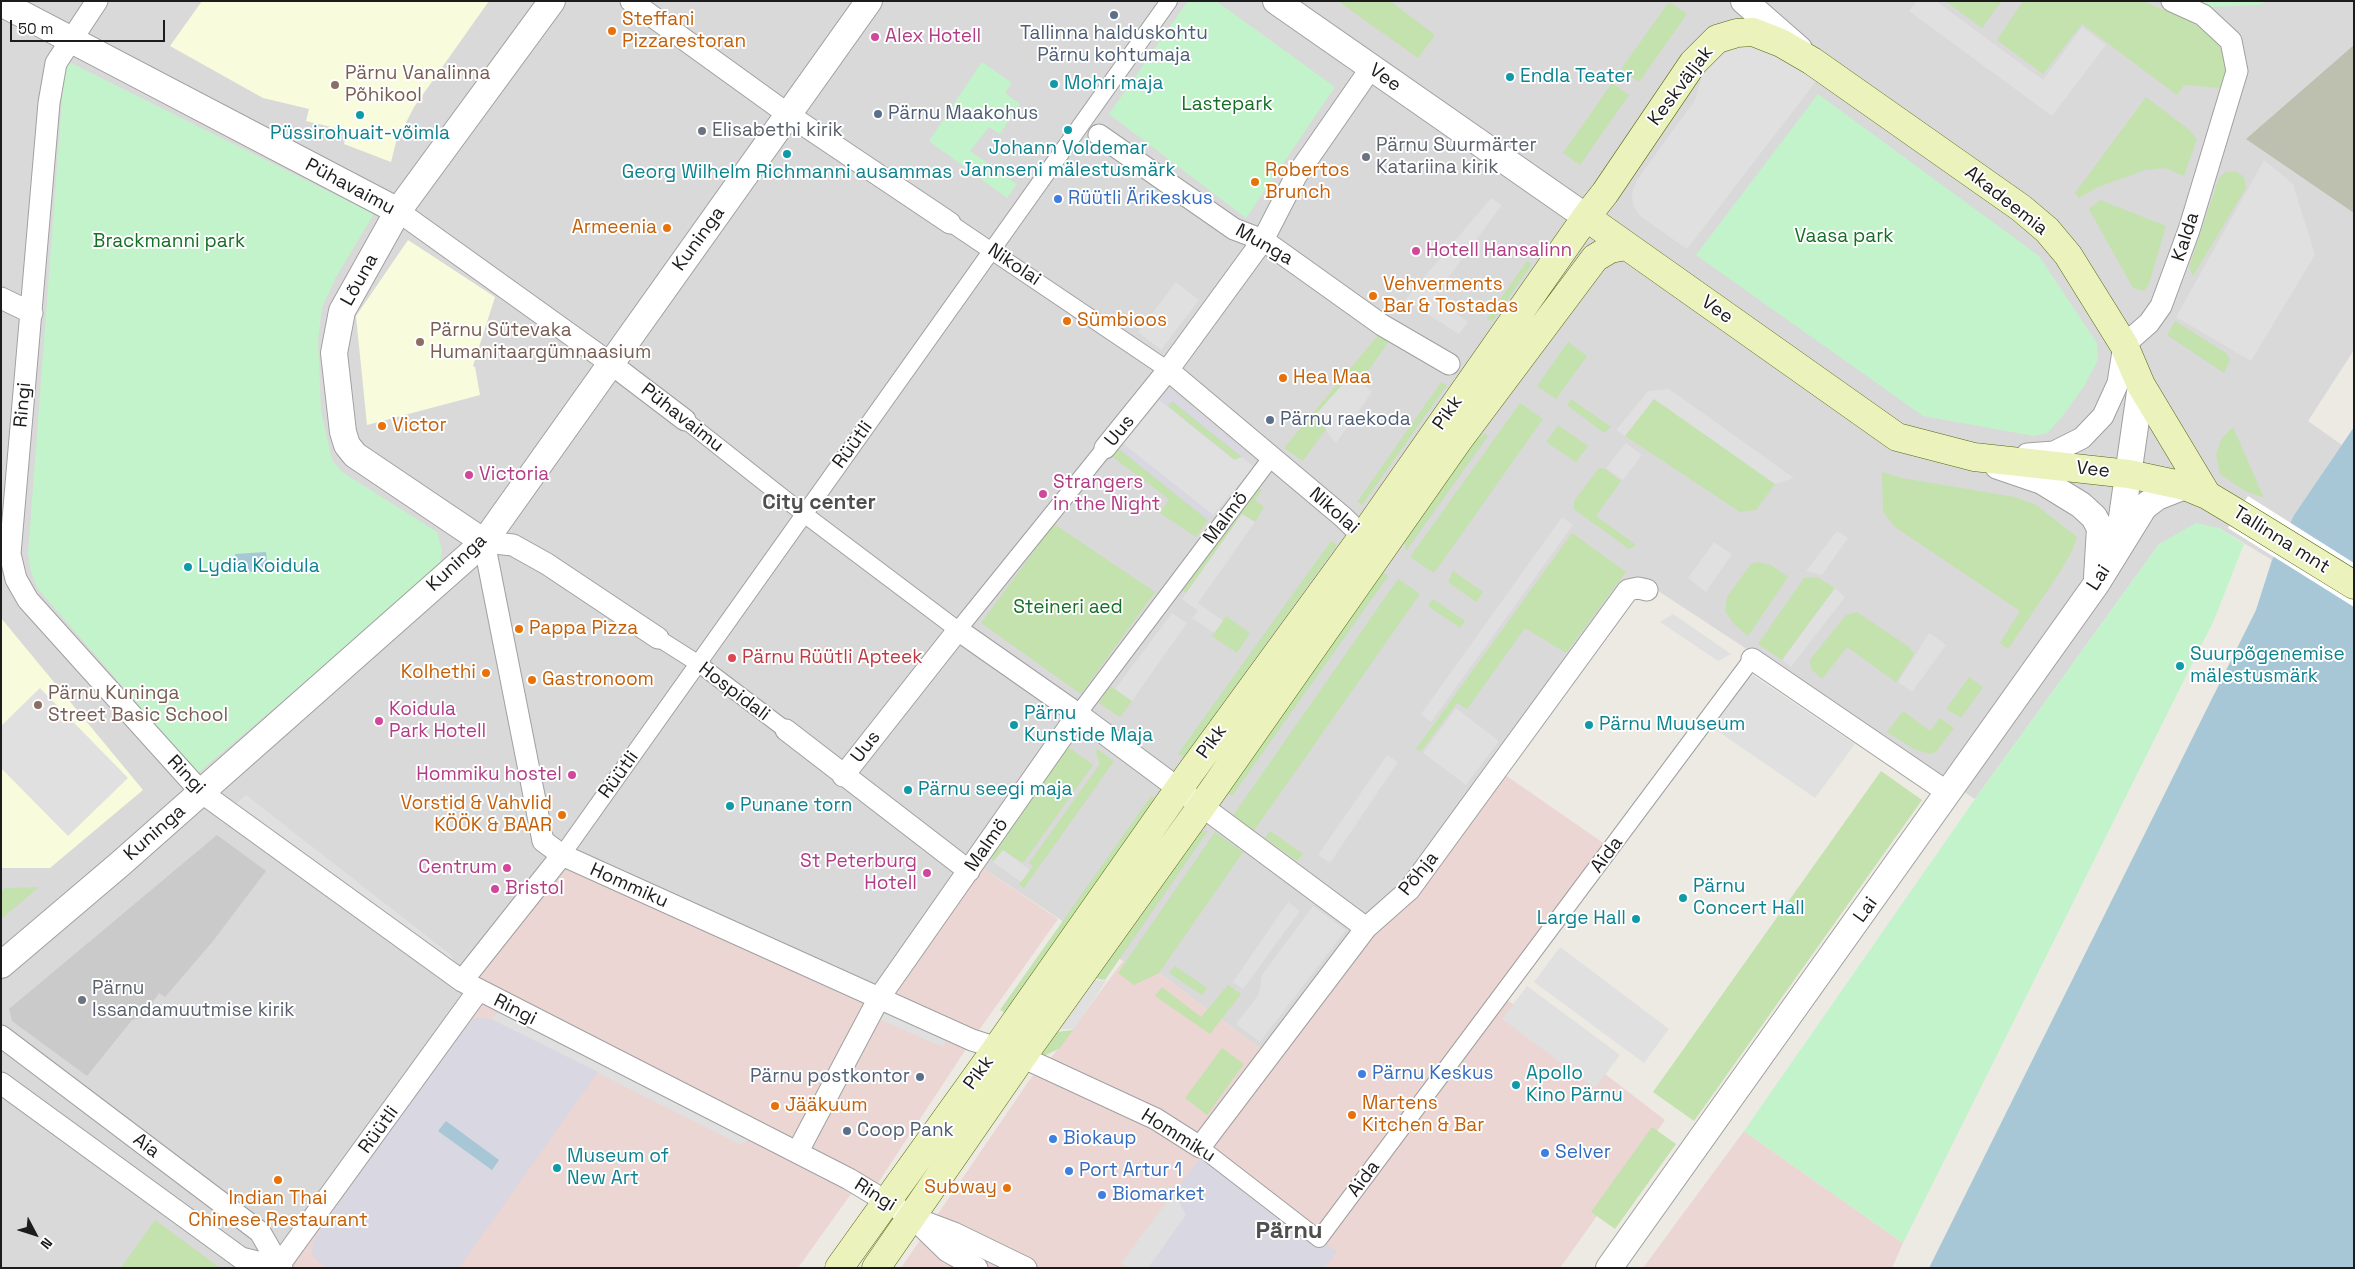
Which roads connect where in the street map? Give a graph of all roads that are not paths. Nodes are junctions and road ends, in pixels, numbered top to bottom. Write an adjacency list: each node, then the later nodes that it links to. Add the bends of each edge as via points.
1 (97, 1): 10 (street, Ringi)
2 (552, 1): 16 (street, Lõuna)
3 (631, 1): 13 (street, Nikolai)
4 (869, 1): 13 (street, Kuninga)
5 (1169, 1): 14 (street, Rüütli)
6 (1276, 1): 12 (street, Vee)
7 (1744, 1): 11 (street, Akadeemia)
8 (2172, 1): 24 (street, Kalda, via 2203,15 2231,41 2237,71 2189,230 2161,306 2149,323)
9 (1, 3): 10 (street, Pühavaimu)
10 (70, 41): 16 (street, Pühavaimu); 23 (street, Ringi, via 56,63 49,103)
11 (1812, 61): 17 (main road, Keskväljak, via 1753,32 1717,39 1693,64); 24 (main road, Akadeemia, via 2021,208 2047,230 2068,255)
12 (1371, 68): 17 (street, Vee); 19 (street, Uus, via 1296,176)
13 (789, 115): 18 (street, Nikolai); 25 (street, Kuninga)
14 (1082, 122): 15 (street, Munga); 21 (street, Rüütli)
15 (1100, 135): 19 (street, Munga, via 1234,229)
16 (398, 212): 25 (street, Pühavaimu); 36 (street, Lõuna, via 342,311 334,353 347,445 355,455)
17 (1586, 217): 20 (main road, Vee); 37 (main road, Pikk)
18 (950, 223): 21 (street, Nikolai)
19 (1263, 240): 26 (street, Munga, via 1382,324); 27 (street, Uus)
20 (1626, 246): 32 (main road, Vee, via 1897,437); 37 (main road, Pikk, via 1610,249 1595,258 1460,438)
21 (991, 250): 27 (street, Nikolai); 35 (street, Rüütli)
22 (1, 298): 23 (street)
23 (32, 312): 39 (street, Ringi)
24 (2124, 345): 28 (main road, Akadeemia); 32 (street, via 2118,383 2103,416 2082,438 2054,452)
25 (610, 363): 29 (street, Pühavaimu); 36 (street, Kuninga)
26 (1449, 364)
27 (1168, 370): 30 (street, Uus); 31 (street, Nikolai)
28 (2142, 385): 33 (street, Lai); 34 (main road, Akadeemia)
29 (685, 420): 35 (street, Pühavaimu)
30 (1105, 448): 43 (street, Uus)
31 (1271, 458): 37 (street, Nikolai); 47 (street, Malmö)
32 (1974, 458): 33 (main road, Vee); 40 (street, via 2042,481 2094,517 2100,528)
33 (2130, 474): 34 (main road, Vee); 38 (street, Lai)
34 (2196, 490): 38 (street, Lai, via 2157,497 2144,507); 41 (main road, Tallinna mnt)
35 (804, 514): 43 (street, Pühavaimu); 46 (street, Rüütli)
36 (484, 542): 44 (street, Hospidali, via 513,545); 51 (street, Kuninga); 54 (street, Hommiku, via 543,841)
37 (1370, 544): 50 (main road, Pikk); 53 (main road, Pikk)
38 (2117, 548): 40 (street, Lai)
39 (6, 554): 51 (street, Ringi, via 28,600)
40 (2097, 583): 52 (street, Lai)
41 (2354, 585)
42 (1638, 590): 56 (street, Põhja, via 1409,890)
43 (958, 630): 47 (street, Pühavaimu); 49 (street, Uus)
44 (658, 638): 46 (street, Hospidali)
45 (1752, 659): 52 (street, Aida); 67 (street, Aida)
46 (699, 664): 48 (street, Hospidali); 54 (street, Rüütli)
47 (1078, 714): 50 (street, Pühavaimu); 55 (street, Malmö)
48 (786, 730): 49 (street, Hospidali)
49 (843, 776): 55 (street, Hospidali)
50 (1179, 790): 53 (street, Pühavaimu); 61 (main road, Pikk)
51 (201, 792): 57 (street, Kuninga); 58 (street, Ringi)
52 (1947, 792): 73 (street, Lai)
53 (1201, 807): 56 (street, Pühavaimu); 61 (main road, Pikk)
54 (562, 855): 58 (street, Rüütli); 59 (street, Hommiku)
55 (969, 871): 59 (street, Malmö)
56 (1366, 928): 63 (street, Põhja)
57 (1, 965)
58 (470, 986): 64 (street, Ringi); 68 (street, Rüütli)
59 (879, 998): 61 (street, Hommiku); 64 (street, Malmö)
60 (1, 1036): 68 (street, Aia, via 260,1232)
61 (1009, 1053): 63 (street, Hommiku, via 1156,1119); 65 (main road, Pikk); 66 (main road, Pikk)
62 (1, 1083): 68 (street, Aia, via 241,1258)
63 (1200, 1147): 67 (street, Hommiku)
64 (798, 1151): 65 (street, Ringi)
65 (887, 1202): 66 (street, Ringi); 69 (main road, Pikk)
66 (912, 1217): 70 (main road, Pikk); 71 (street, Ringi, via 947,1250); 72 (street, Ringi, via 954,1233)
67 (1319, 1239)
68 (279, 1267)
69 (839, 1268)
70 (876, 1268)
71 (977, 1268)
72 (1026, 1268)
73 (1609, 1268)

